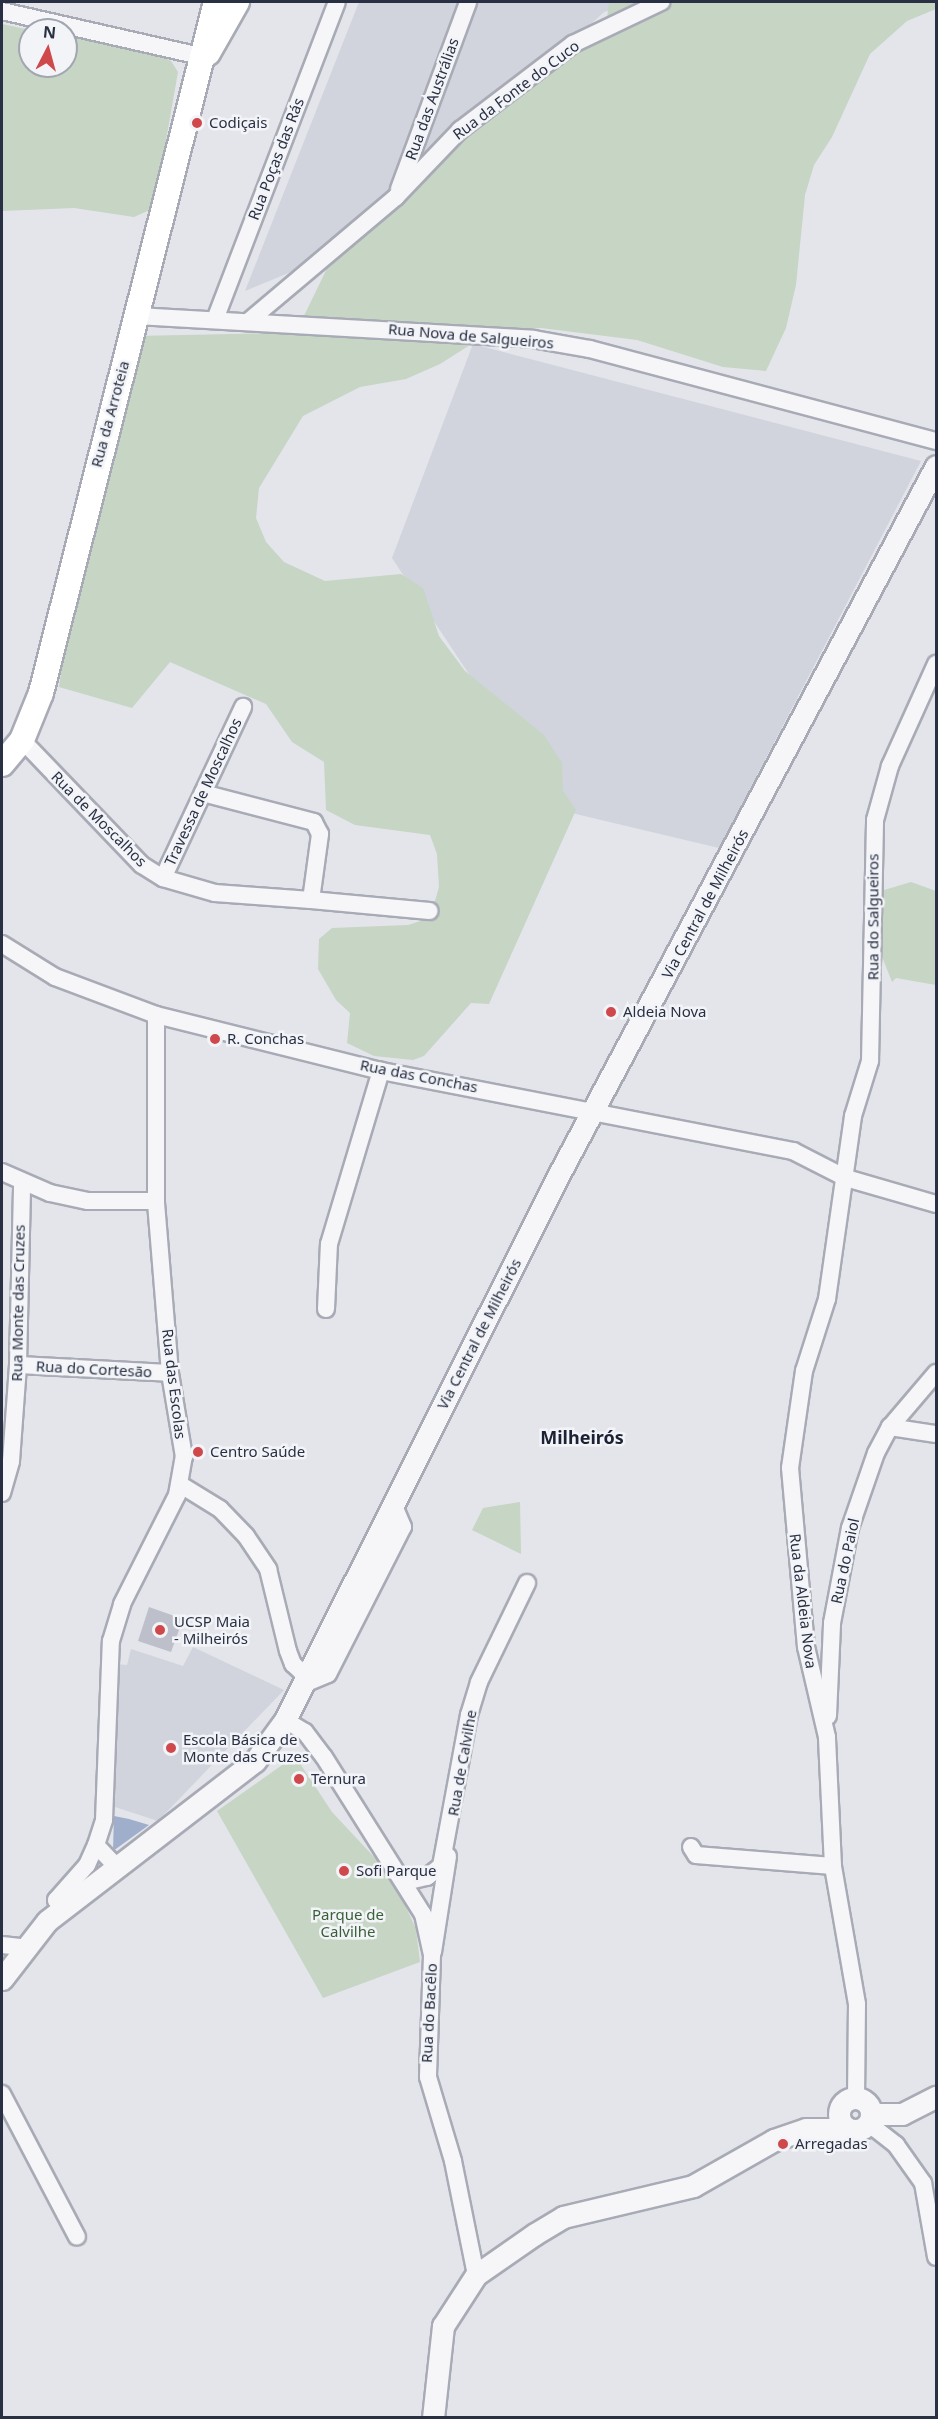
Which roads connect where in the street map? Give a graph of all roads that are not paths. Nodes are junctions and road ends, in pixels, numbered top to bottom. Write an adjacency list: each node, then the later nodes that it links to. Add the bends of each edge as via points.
1 (216, 2): 7 (main road, Rua da Arroteia, via 206,27)
2 (237, 2): 7 (main road, Rua da Arroteia)
3 (337, 2): 10 (street, Rua Poças das Rás)
4 (468, 2): 8 (street, Rua das Austrálias)
5 (661, 2): 8 (street, Rua da Fonte do Cuco, via 573,44 460,130)
6 (2, 11): 7 (street)
7 (205, 57): 9 (main road, Rua da Arroteia)
8 (396, 197): 11 (street, Rua da Fonte do Cuco)
9 (137, 316): 10 (street, Rua Nova de Salgueiros); 16 (main road, Rua da Arroteia, via 47,672)
10 (216, 317): 11 (street, Rua Nova de Salgueiros)
11 (250, 320): 12 (street, Rua Nova de Salgueiros, via 533,339 590,349)
12 (936, 441)
13 (936, 466): 25 (street, Via Central de Milheirós)
14 (936, 664): 27 (street, Rua do Salgueiros, via 890,766 875,820 871,891 874,1024 870,1061 853,1116)
15 (243, 706): 18 (street, Travessa de Moscalhos)
16 (22, 740): 17 (main road, Rua da Arroteia); 19 (street, Rua de Moscalhos, via 142,865)
17 (2, 764)
18 (203, 793): 19 (street, Travessa de Moscalhos); 20 (street, via 314,822 320,834)
19 (163, 878): 20 (street, Rua de Moscalhos, via 207,891)
20 (311, 900): 21 (street, Rua de Moscalhos)
21 (429, 911)
22 (2, 945): 23 (street, Rua das Conchas, via 55,977)
23 (156, 1015): 24 (street, Rua das Conchas); 29 (street, Rua das Escolas)
24 (381, 1071): 25 (street, Rua das Conchas); 31 (street, via 329,1244)
25 (594, 1109): 27 (street, Rua das Conchas, via 793,1151); 40 (street, Via Central de Milheirós)
26 (2, 1172): 28 (street)
27 (846, 1178): 30 (street, Rua das Conchas); 42 (street, Rua da Aldeia Nova, via 827,1299 804,1371 790,1468 806,1647)
28 (22, 1183): 29 (street, via 88,1202); 32 (street, Rua Monte das Cruzes)
29 (156, 1201): 33 (street, Rua das Escolas)
30 (936, 1204)
31 (326, 1309)
32 (18, 1365): 33 (street, Rua do Cortesão); 38 (street, Rua Monte das Cruzes, via 11,1461)
33 (170, 1373): 37 (street, Rua das Escolas, via 184,1457)
34 (936, 1373): 35 (street, Rua do Paiol)
35 (890, 1427): 36 (street); 42 (street, Rua do Paiol, via 876,1453 850,1528 832,1623)
36 (936, 1434)
37 (181, 1485): 40 (street, via 220,1509 268,1569 293,1664); 43 (street, Rua das Escolas, via 122,1604 111,1641 104,1820)
38 (2, 1493)
39 (526, 1583): 44 (street, Rua de Calvilhe, via 479,1682 462,1742)
40 (304, 1681): 41 (street, Via Central de Milheirós)
41 (285, 1720): 47 (street, Via Central de Milheirós, via 255,1761); 48 (street, Rua do Bacêlo, via 305,1732 324,1757)
42 (827, 1737): 46 (street, Rua da Aldeia Nova)
43 (96, 1845): 47 (street); 51 (street, Rua das Escolas, via 87,1865 56,1900)
44 (447, 1846): 48 (street, Rua de Calvilhe, via 441,1866 427,1877); 49 (street, Rua de Calvilhe)
45 (691, 1847): 46 (street, via 696,1855)
46 (832, 1866): 57 (street, Rua da Aldeia Nova, via 857,2004)
47 (117, 1867): 51 (street)
48 (405, 1882): 50 (street, Rua do Bacêlo)
49 (444, 1893): 50 (street); 53 (street, Rua de Calvilhe)
50 (417, 1903): 53 (street, Rua do Bacêlo)
51 (65, 1908): 52 (street)
52 (12, 1946): 54 (street)
53 (432, 1955): 62 (street, Rua do Bacêlo, via 428,2077 442,2118)
54 (2, 1979)
55 (2, 2094): 60 (street)
56 (936, 2097): 58 (street, via 902,2114)
57 (848, 2103): 58 (street, via 868,2105); 58 (street, via 839,2117); 59 (street)
58 (862, 2122): 59 (street); 61 (street, via 896,2145 923,2183)
59 (806, 2128): 62 (street, via 774,2140 693,2186 563,2217)
60 (77, 2237)
61 (936, 2257)
62 (476, 2276): 63 (street, via 441,2335)
63 (433, 2418)

